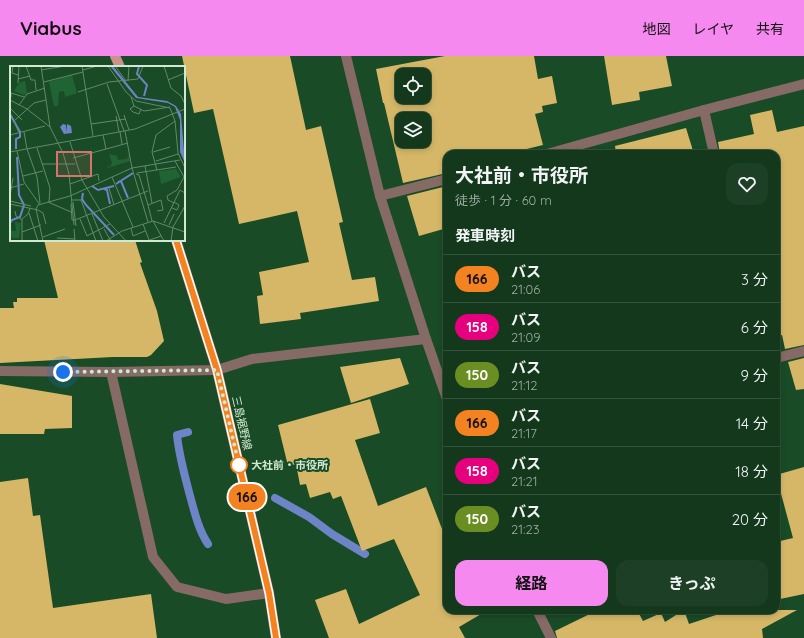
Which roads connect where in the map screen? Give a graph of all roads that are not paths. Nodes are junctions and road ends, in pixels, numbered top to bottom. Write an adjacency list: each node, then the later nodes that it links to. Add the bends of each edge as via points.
1 (115, 56): 3 (main road)
2 (346, 56): 9 (street)
3 (120, 66)
4 (804, 84): 5 (street)
5 (704, 110): 6 (street); 7 (street)
6 (561, 150)
7 (713, 150)
8 (443, 180): 9 (street)
9 (380, 196): 11 (street)
10 (176, 241): 14 (main road, 三島裾野線)
11 (426, 339): 14 (street, via 252,358); 17 (street)
12 (804, 351): 13 (street)
13 (780, 357)
14 (217, 370): 16 (street); 18 (main road, 三島裾野線)
15 (0, 371): 16 (street)
16 (110, 372): 18 (street, via 152,557 177,587 226,599)
17 (443, 388)
18 (269, 593): 20 (main road, 三島裾野線)
19 (539, 614): 21 (street)
20 (276, 638)
21 (551, 638)

